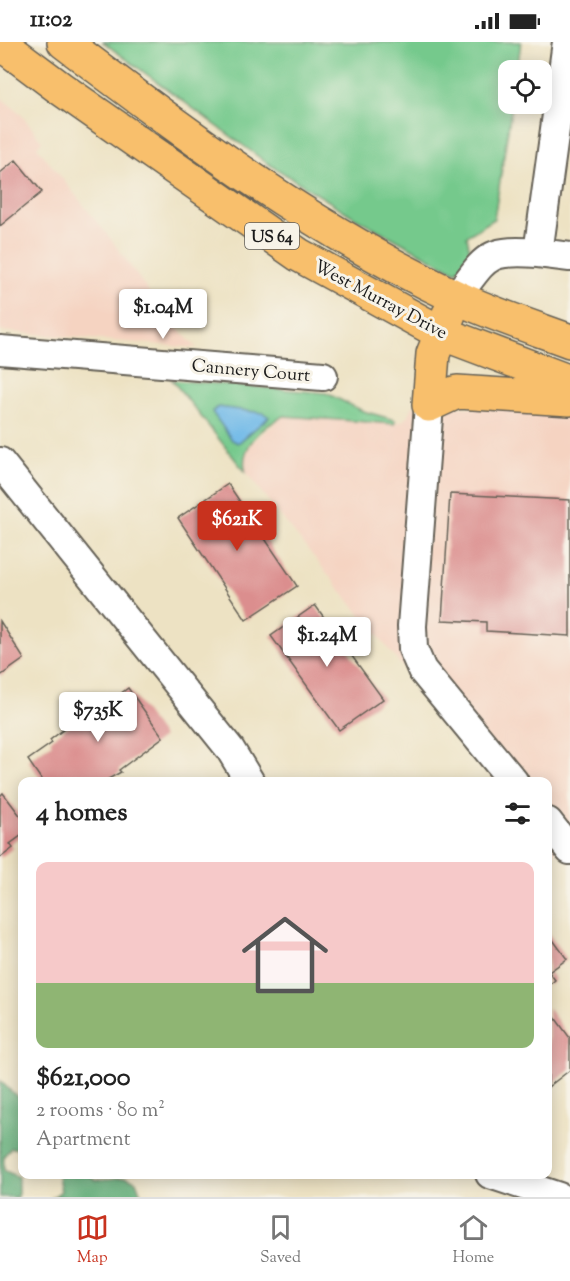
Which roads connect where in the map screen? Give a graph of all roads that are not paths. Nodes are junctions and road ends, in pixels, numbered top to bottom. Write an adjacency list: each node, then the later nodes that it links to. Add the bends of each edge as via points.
1 (64, 42): 6 (highway, West Murray Drive / US 64, via 268,190 370,252)
2 (567, 42): 4 (street)
3 (0, 43): 7 (highway, West Murray Drive / US 64, via 299,255)
4 (538, 253): 5 (street); 6 (street, via 506,251 486,259)
5 (570, 257)
6 (456, 297): 7 (highway); 8 (highway, West Murray Drive / US 64)
7 (441, 333): 11 (highway, West Murray Drive / US 64); 13 (highway, via 433,354)
8 (570, 341)
9 (0, 350): 10 (street, Cannery Court)
10 (323, 376)
11 (570, 382)
12 (570, 399): 13 (highway, via 457,392)
13 (429, 405): 16 (street, via 413,649 422,670)
14 (0, 462): 15 (street, via 230,749)
15 (247, 777)
16 (510, 777)
17 (552, 827): 18 (street)
18 (570, 850)
19 (505, 1179): 20 (street)
20 (559, 1197)

